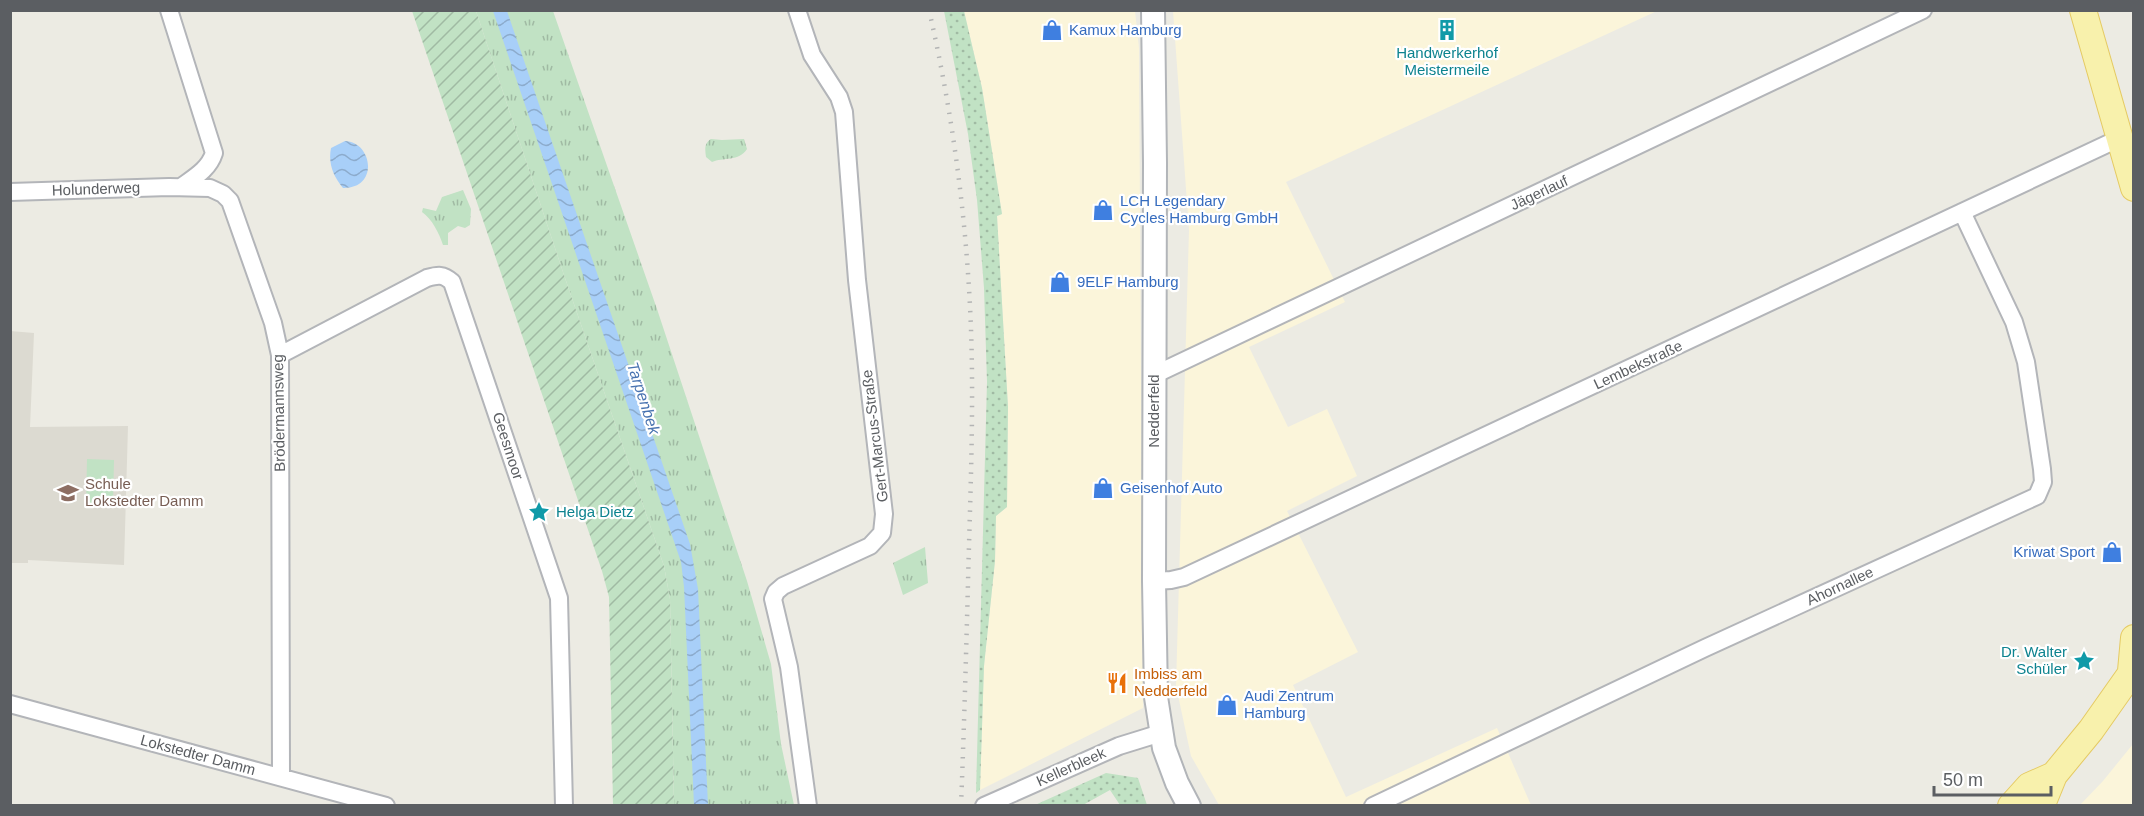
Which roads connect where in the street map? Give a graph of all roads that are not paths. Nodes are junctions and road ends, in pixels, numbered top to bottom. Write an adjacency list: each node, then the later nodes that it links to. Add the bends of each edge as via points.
1 (169, 10): 7 (street, via 214,153 202,172)
2 (797, 10): 22 (street, Gert-Marcus-Straße, via 812,55 844,112 857,275 884,514 882,533 870,546 783,586 773,599 789,668)
3 (1153, 10): 12 (main road, Nedderfeld)
4 (1923, 10): 12 (street, Jägerlauf)
5 (2083, 10): 6 (main road)
6 (2120, 138): 8 (main road); 10 (street, Lembekstraße)
7 (181, 187): 9 (street, Holunderweg); 11 (street, Brödermannsweg, via 210,188 230,201 273,323)
8 (2133, 188)
9 (10, 192)
10 (1962, 212): 13 (street, Lembekstraße, via 1184,577); 25 (street, Ahornallee, via 2014,322 2026,362 2042,469 2043,482 2037,496)
11 (280, 355): 19 (street, Brödermannsweg); 21 (street, Geesmoor, via 427,278 445,276 452,282 559,598)
12 (1154, 375): 13 (main road, Nedderfeld)
13 (1154, 581): 17 (main road, Nedderfeld, via 1156,697)
14 (2133, 638): 15 (main road)
15 (2129, 680): 18 (main road)
16 (10, 704): 19 (street, Lokstedter Damm)
17 (1161, 733): 23 (street, Kellerbleek, via 1119,746); 24 (main road, Nedderfeld, via 1172,772)
18 (2054, 775): 26 (main road, via 2029,786); 27 (main road)
19 (281, 777): 20 (street, Lokstedter Damm)
20 (386, 806)
21 (564, 806)
22 (808, 806)
23 (984, 806)
24 (1189, 806)
25 (1373, 806)
26 (2011, 806)
27 (2039, 806)

